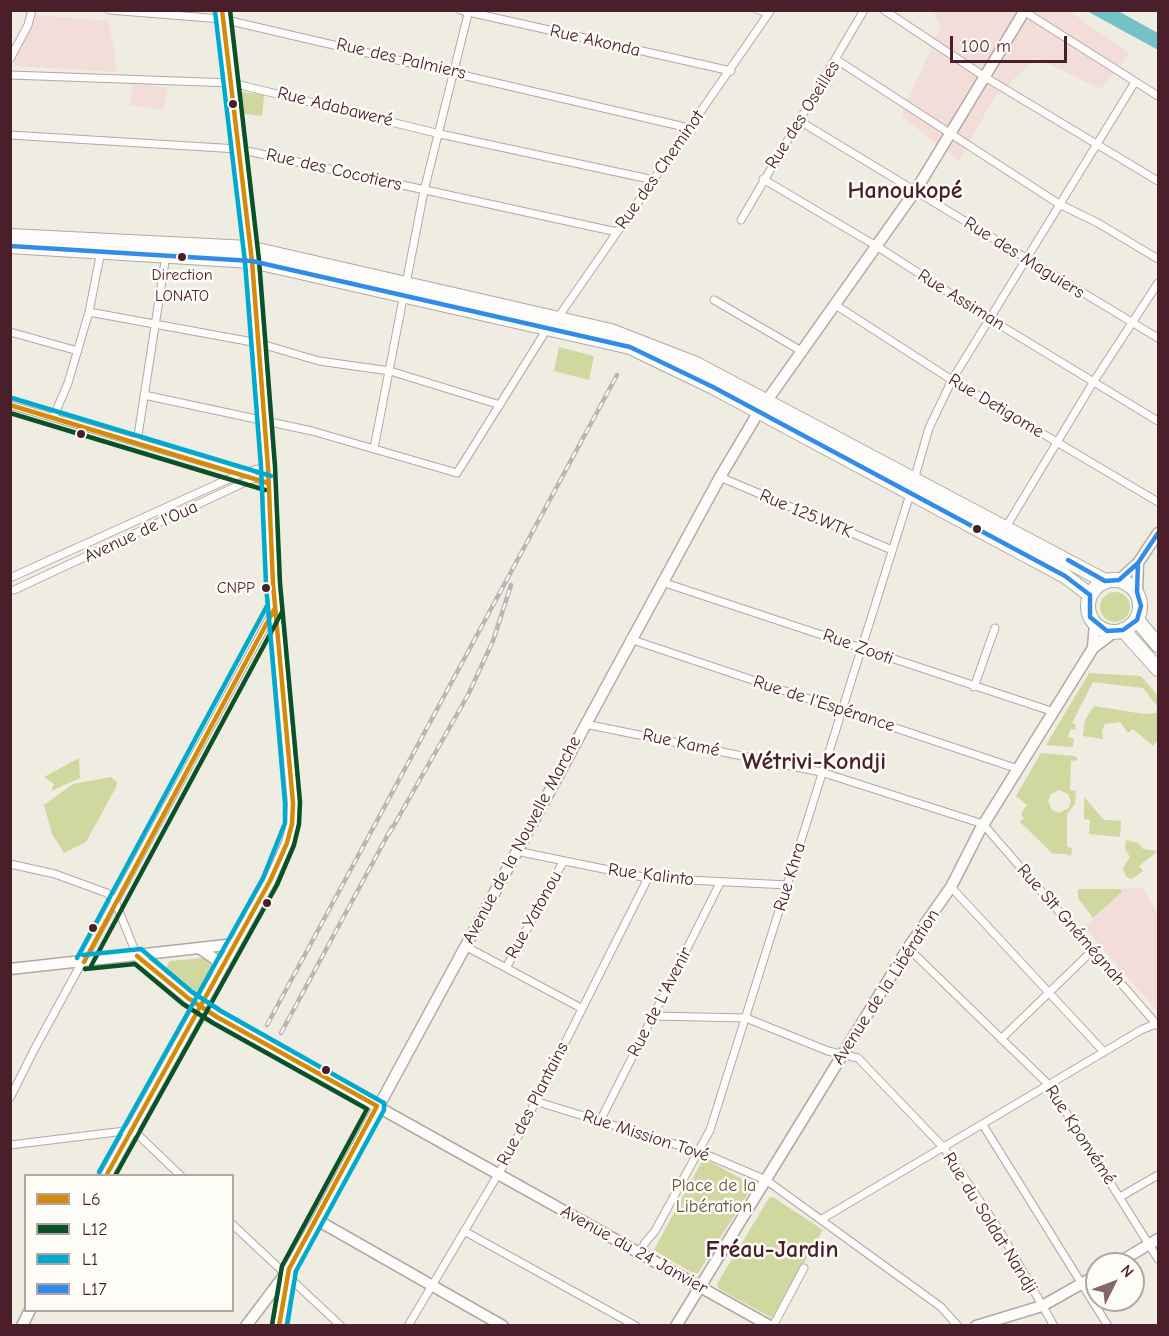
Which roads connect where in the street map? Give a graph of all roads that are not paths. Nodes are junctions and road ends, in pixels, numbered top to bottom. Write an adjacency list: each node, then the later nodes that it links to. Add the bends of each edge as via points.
1 (32, 10): 11 (street)
2 (109, 10): 10 (street, Rue des Palmiers)
3 (460, 10): 7 (street, Rue Akonda)
4 (758, 10): 9 (street)
5 (864, 10): 12 (street, Rue des Oseilles)
6 (884, 10): 16 (street)
7 (468, 11): 13 (street); 14 (street, Rue Akonda)
8 (1023, 11): 16 (street, Avenue de la Nouvelle Marche); 17 (street)
9 (770, 12): 14 (street, Rue des Cheminot)
10 (222, 15): 13 (street, Rue des Palmiers); 18 (highway)
11 (10, 59)
12 (837, 60): 20 (street, Rue des Oseilles); 22 (street)
13 (452, 70): 21 (street, Rue des Palmiers); 23 (street)
14 (731, 71): 21 (street, Rue des Cheminot)
15 (10, 75): 18 (street, Rue Adabaweré)
16 (985, 76): 22 (street, Avenue de la Nouvelle Marche); 25 (street)
17 (1135, 82): 19 (street); 25 (street, Rue Khra)
18 (232, 83): 23 (street, Rue Adabaweré); 26 (highway)
19 (1158, 96)
20 (798, 120): 28 (street, Rue des Oseilles); 30 (street, Rue des Maguiers)
21 (689, 128): 27 (street, Rue des Cheminot)
22 (950, 131): 30 (street, Avenue de la Nouvelle Marche); 32 (street)
23 (440, 134): 27 (street, Rue Adabaweré); 31 (street)
24 (10, 135): 26 (street, Rue des Cocotiers)
25 (1097, 144): 29 (street); 32 (street, Rue Khra)
26 (238, 148): 31 (street, Rue des Cocotiers); 40 (highway)
27 (654, 180): 34 (street, Rue des Cheminot)
28 (763, 180): 33 (street, Rue des Oseilles); 37 (street, Rue Assiman)
29 (1158, 181)
30 (916, 190): 37 (street, Avenue de la Nouvelle Marche); 41 (street, Rue des Maguiers)
31 (424, 191): 34 (street, Rue des Cocotiers); 44 (street)
32 (1059, 204): 41 (street, Rue Khra); 42 (street)
33 (741, 220)
34 (617, 232): 49 (street, Rue des Cheminot)
35 (10, 236): 40 (highway)
36 (10, 246): 38 (highway)
37 (878, 247): 46 (street, Avenue de la Nouvelle Marche); 48 (street, Rue Assiman)
38 (101, 251): 39 (highway); 47 (street)
39 (166, 254): 40 (highway); 51 (street)
40 (250, 255): 44 (highway); 54 (street)
41 (1025, 258): 48 (street, Rue Khra); 50 (street, Rue des Maguiers)
42 (1158, 259)
43 (1158, 283): 50 (street)
44 (405, 290): 49 (highway); 57 (street)
45 (714, 300): 56 (street)
46 (837, 306): 56 (street, Avenue de la Nouvelle Marche); 58 (street, Rue Detigome)
47 (89, 312): 51 (street); 55 (street)
48 (990, 319): 58 (street, Rue Khra); 59 (street, Rue Assiman)
49 (552, 323): 61 (highway, via 611,331 672,353); 63 (street, Rue des Cheminot); 64 (highway, via 644,353)
50 (1133, 323): 53 (street, Rue des Maguiers); 59 (street)
51 (157, 324): 54 (street); 60 (street)
52 (10, 332): 55 (street)
53 (1158, 338)
54 (258, 343): 57 (street, via 319,361); 66 (street)
55 (78, 351): 65 (street)
56 (803, 352): 61 (street, Avenue de la Nouvelle Marche)
57 (390, 371): 63 (street); 70 (street)
58 (952, 380): 69 (street, Rue Detigome); 76 (street, Rue Khra, via 929,428)
59 (1094, 381): 67 (street, Rue Assiman); 69 (street)
60 (144, 395): 66 (street); 68 (street)
61 (767, 401): 64 (street, Avenue de la Nouvelle Marche); 76 (highway)
62 (10, 405): 65 (street)
63 (500, 405): 70 (street, Rue des Cheminot, via 457,473)
64 (758, 412): 73 (street, Avenue de la Nouvelle Marche); 76 (highway)
65 (53, 418): 68 (street)
66 (265, 420): 70 (street); 71 (street)
67 (1158, 420)
68 (137, 442): 72 (street)
69 (1057, 442): 77 (street, Rue Detigome); 78 (street)
70 (374, 448)
71 (268, 467): 72 (street); 75 (street)
72 (243, 473): 74 (street); 82 (street, Avenue de l'Oua)
73 (720, 477): 80 (street, Rue 125.WTK); 85 (street, Avenue de la Nouvelle Marche)
74 (254, 478): 75 (street); 86 (street, Avenue de l'Oua)
75 (268, 483): 89 (street)
76 (912, 486): 78 (highway); 80 (street, Rue Khra); 88 (highway, via 1065,576)
77 (1158, 502)
78 (1006, 527): 84 (highway)
79 (1158, 533): 81 (street)
80 (892, 550): 97 (street, Rue Khra)
81 (1138, 563): 83 (street); 87 (street)
82 (10, 578)
83 (1119, 580): 84 (highway); 87 (highway)
84 (1105, 581): 88 (highway)
85 (662, 582): 94 (street, Avenue de la Nouvelle Marche); 97 (street, Rue Zooti)
86 (14, 590)
87 (1137, 592): 90 (highway, via 1141,606)
88 (1090, 595): 91 (highway, via 1089,612)
89 (275, 608): 113 (street); 114 (street, via 292,824 270,881)
90 (1137, 620): 93 (highway); 95 (highway)
91 (1095, 623): 93 (highway); 96 (street)
92 (995, 628): 99 (street)
93 (1119, 631): 96 (street); 98 (highway)
94 (630, 639): 100 (street, Rue de l'Espérance); 102 (street, Avenue de la Nouvelle Marche)
95 (1158, 645)
96 (1093, 648): 101 (street, Avenue de la Libération)
97 (861, 649): 99 (street, Rue Zooti); 100 (street, Rue Khra)
98 (1158, 669)
99 (974, 687): 101 (street, Rue Zooti)
100 (841, 710): 103 (street, Rue de l'Espérance); 104 (street, Rue Khra)
101 (1054, 712): 103 (street, Avenue de la Libération)
102 (585, 724): 104 (street, Rue Kamé); 106 (street, Avenue de la Nouvelle Marche)
103 (1018, 768): 105 (street, Avenue de la Libération)
104 (821, 772): 105 (street, Rue Kamé); 111 (street, Rue Khra)
105 (983, 824): 112 (street, Avenue de la Libération); 118 (street, Rue Slt Gnémégnah)
106 (516, 851): 107 (street, Rue Kalinto); 115 (street, Avenue de la Nouvelle Marche)
107 (563, 862): 109 (street, Rue Kalinto); 122 (street, Rue Yatonou)
108 (10, 864): 113 (street, via 100,889)
109 (648, 878): 110 (street, Rue Kalinto); 130 (street, Rue des Plantains)
110 (720, 883): 111 (street, Rue Kalinto); 131 (street, Rue de L'Avenir)
111 (788, 885): 132 (street, Rue Khra)
112 (951, 887): 117 (street, Avenue de la Libération); 127 (street)
113 (115, 901): 120 (street); 121 (street)
114 (235, 944): 116 (street); 124 (street)
115 (465, 946): 122 (street); 140 (street, Avenue de la Nouvelle Marche)
116 (197, 948): 119 (street); 124 (street, via 215,959)
117 (908, 948): 134 (street, Rue Kponvémé); 136 (street, Avenue de la Libération)
118 (1093, 950): 127 (street); 133 (street, Rue Slt Gnémégnah)
119 (170, 952): 120 (street); 125 (street, via 161,966)
120 (138, 956): 121 (street); 125 (street)
121 (84, 963): 123 (street); 138 (street)
122 (506, 968): 130 (street)
123 (10, 969)
124 (218, 974): 126 (street)
125 (161, 975): 128 (street)
126 (207, 992): 128 (street); 129 (street)
127 (1049, 995): 134 (street); 135 (street)
128 (188, 998): 129 (street)
129 (201, 1007): 140 (street); 143 (street)
130 (581, 1008): 139 (street, Rue des Plantains)
131 (652, 1016): 132 (street); 141 (street, Rue de L'Avenir)
132 (746, 1018): 136 (street, Rue du Soldat Nandji, via 828,1051); 146 (street, Rue Khra)
133 (1158, 1024): 135 (street)
134 (1000, 1039): 137 (street, Rue Kponvémé)
135 (1104, 1052): 137 (street)
136 (843, 1053): 145 (street, Rue du Soldat Nandji, via 870,1068); 151 (street, Avenue de la Libération)
137 (1049, 1085): 142 (street); 152 (street, Rue Kponvémé)
138 (10, 1098)
139 (535, 1101): 141 (street, Rue Mission Tové); 149 (street, Rue des Plantains)
140 (377, 1106): 149 (street, Avenue du 24 Janvier); 154 (street, Avenue de la Nouvelle Marche)
141 (600, 1121): 146 (street, Rue Mission Tové)
142 (983, 1125): 145 (street); 164 (street)
143 (133, 1130): 144 (street); 147 (street); 148 (street)
144 (10, 1145)
145 (944, 1149): 153 (street); 168 (street, Rue du Soldat Nandji, via 998,1228)
146 (700, 1152): 151 (street, Rue Mission Tové); 159 (street, Rue Khra, via 655,1232 644,1244)
147 (107, 1174)
148 (179, 1174)
149 (498, 1174): 156 (street, Rue des Plantains); 159 (street, Avenue du 24 Janvier)
150 (1158, 1174): 152 (street)
151 (766, 1180): 153 (street, Rue Mission Tové); 166 (street, Avenue de la Libération)
152 (1120, 1197): 157 (street, Rue Kponvémé)
153 (822, 1219): 180 (street, Rue Mission Tové, via 941,1307)
154 (317, 1220): 162 (street, Avenue de la Nouvelle Marche); 165 (street)
155 (234, 1226): 162 (street)
156 (464, 1231): 165 (street, Rue des Plantains); 177 (street)
157 (1154, 1241): 158 (street); 160 (street, Rue Kponvémé)
158 (1136, 1252)
159 (643, 1255): 166 (street, Avenue du 24 Janvier)
160 (1158, 1258)
161 (804, 1268): 179 (street)
162 (287, 1273): 167 (street); 169 (street); 174 (street)
163 (1085, 1282): 164 (street)
164 (1082, 1284): 168 (street); 183 (street)
165 (431, 1286): 175 (street, Rue des Plantains); 176 (street)
166 (699, 1287): 178 (street, Avenue de la Libération); 179 (street, Avenue du 24 Janvier)
167 (263, 1302): 169 (street, via 277,1297); 172 (street)
168 (1042, 1306): 181 (street); 182 (street, Rue du Soldat Nandji)
169 (283, 1307): 173 (street)
170 (29, 1312): 171 (street)
171 (22, 1326)
172 (246, 1326)
173 (279, 1326)
174 (341, 1326)
175 (408, 1326)
176 (503, 1326)
177 (636, 1326)
178 (676, 1326)
179 (771, 1326)
180 (958, 1326)
181 (976, 1326)
182 (1054, 1326)
183 (1108, 1326)

